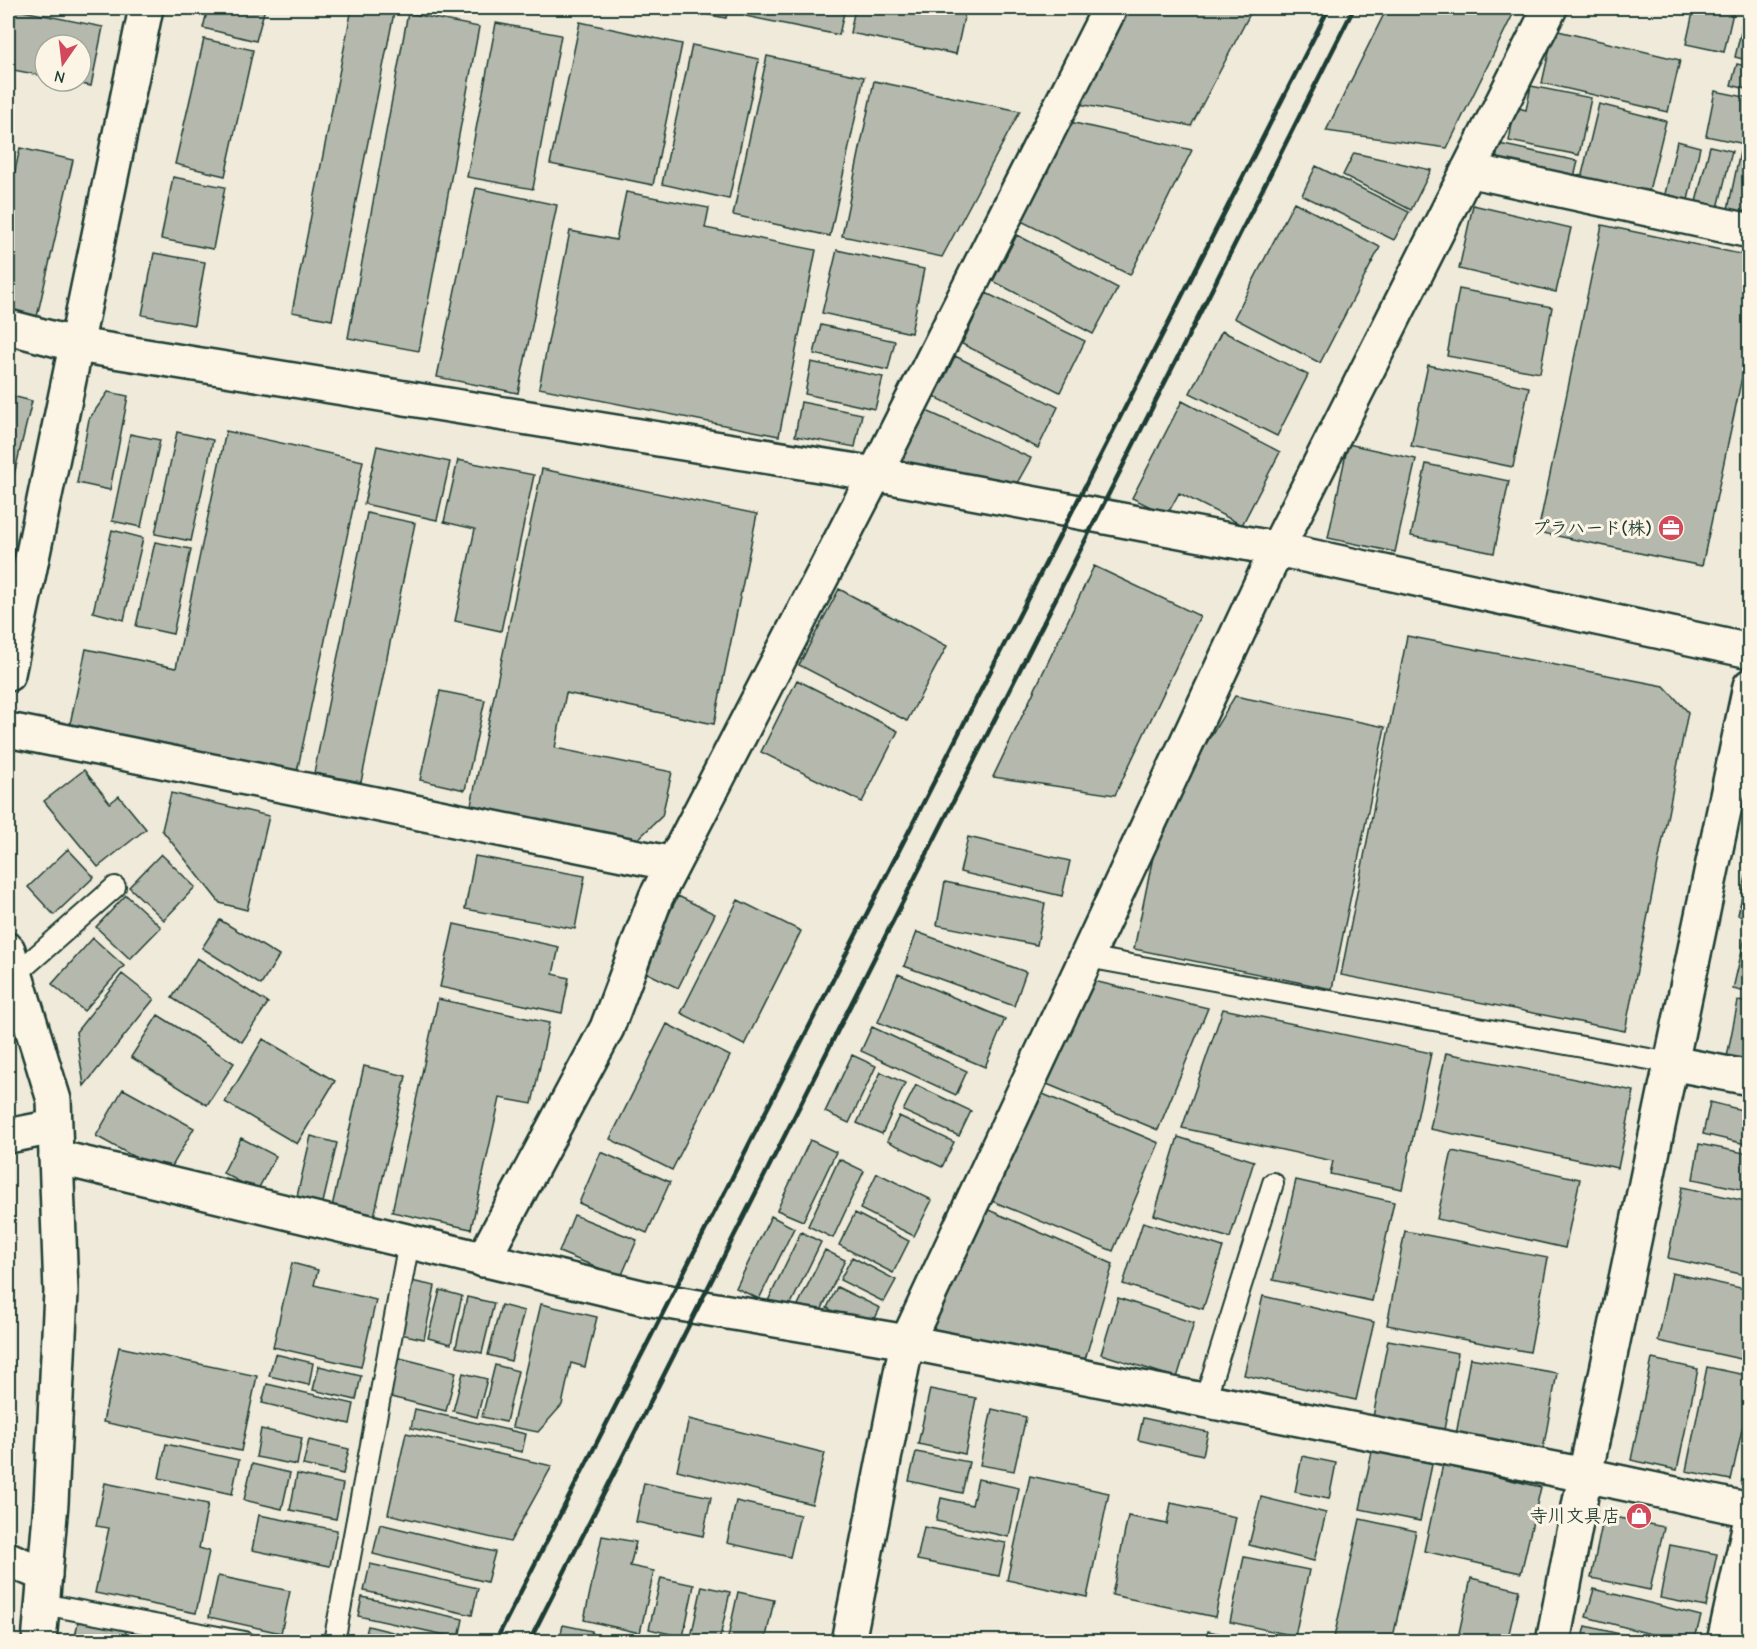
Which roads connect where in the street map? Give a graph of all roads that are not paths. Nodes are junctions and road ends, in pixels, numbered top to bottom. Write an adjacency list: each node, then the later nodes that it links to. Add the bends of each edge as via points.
1 (146, 8): 7 (street)
2 (1110, 8): 8 (street)
3 (1550, 8): 4 (street)
4 (1468, 170): 5 (street); 9 (street)
5 (1749, 231)
6 (8, 327): 7 (street)
7 (77, 345): 8 (street); 11 (street)
8 (875, 474): 9 (street); 14 (street)
9 (1276, 549): 10 (street); 16 (street)
10 (1749, 651)
11 (8, 674)
12 (1749, 686): 18 (street)
13 (8, 730): 14 (street)
14 (673, 864): 24 (street, via 656,897 607,1028)
15 (115, 887): 17 (lane)
16 (1087, 957): 18 (lane); 25 (street)
17 (11, 962): 21 (street, via 54,1100)
18 (1671, 1063): 19 (street); 27 (street)
19 (1749, 1078)
20 (8, 1136): 21 (street)
21 (55, 1142): 23 (street); 31 (street, via 62,1292)
22 (1273, 1183): 26 (lane)
23 (410, 1242): 24 (street); 34 (lane)
24 (483, 1260): 25 (street, via 645,1298)
25 (908, 1342): 26 (street); 35 (street)
26 (1205, 1400): 27 (street)
27 (1585, 1475): 28 (street); 36 (street)
28 (1749, 1510)
29 (1749, 1523): 37 (street)
30 (8, 1558): 31 (street)
31 (44, 1589): 32 (street); 33 (lane)
32 (39, 1641)
33 (245, 1641)
34 (334, 1641)
35 (848, 1641)
36 (1553, 1641)
37 (1724, 1641)

